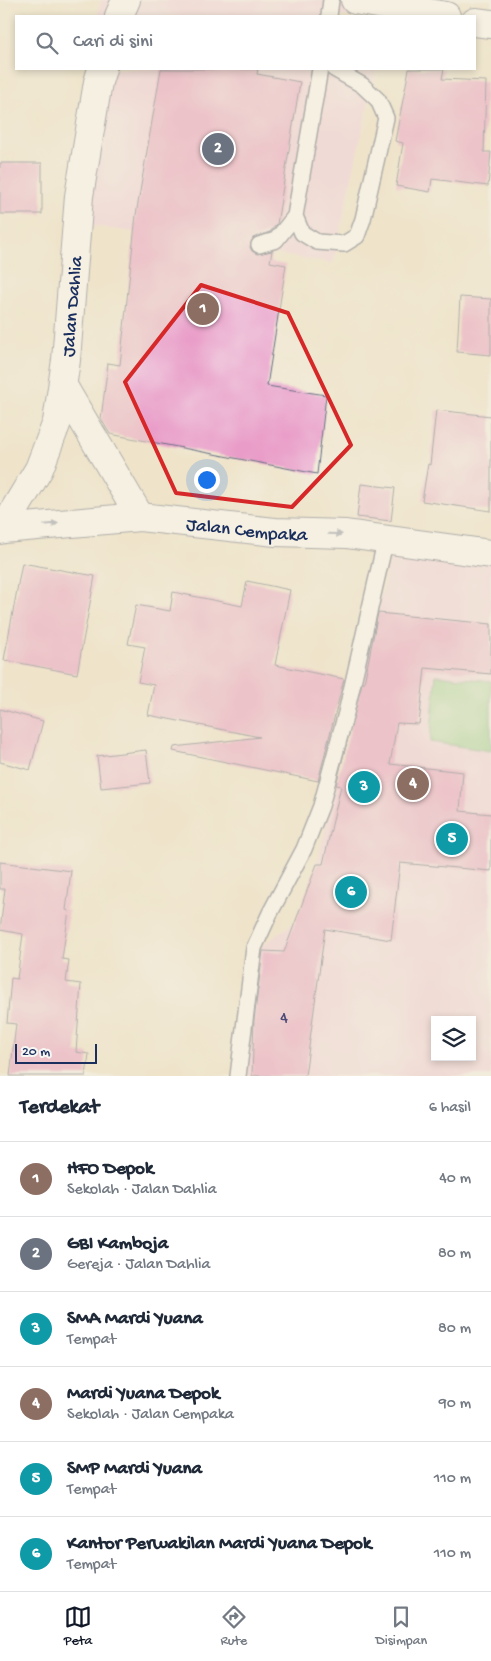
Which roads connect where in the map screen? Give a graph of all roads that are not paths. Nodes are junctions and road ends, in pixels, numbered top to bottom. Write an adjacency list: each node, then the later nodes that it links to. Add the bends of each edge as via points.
1 (126, 0): 4 (street)
2 (331, 0): 5 (lane)
3 (356, 0): 6 (street)
4 (119, 15)
5 (329, 15)
6 (440, 15)
7 (476, 22): 8 (street)
8 (491, 24)
9 (102, 70): 14 (street, Jalan Dahlia, via 79,196)
10 (320, 70): 12 (lane)
11 (336, 70): 12 (lane, via 362,85 378,100 386,118 363,219 357,236 344,244 317,242 302,233)
12 (295, 216): 13 (lane, via 276,240)
13 (259, 245)
14 (63, 386): 15 (street); 16 (street, Jalan Dahlia, via 57,422 39,469)
15 (140, 516): 16 (street, Jalan Cempaka, one-way to 15); 17 (street, Jalan Cempaka, one-way to 17, via 275,532)
16 (1, 529)
17 (386, 538): 18 (street, Jalan Cempaka); 19 (lane, via 321,806 304,849 254,948)
18 (491, 554)
19 (238, 1076)

